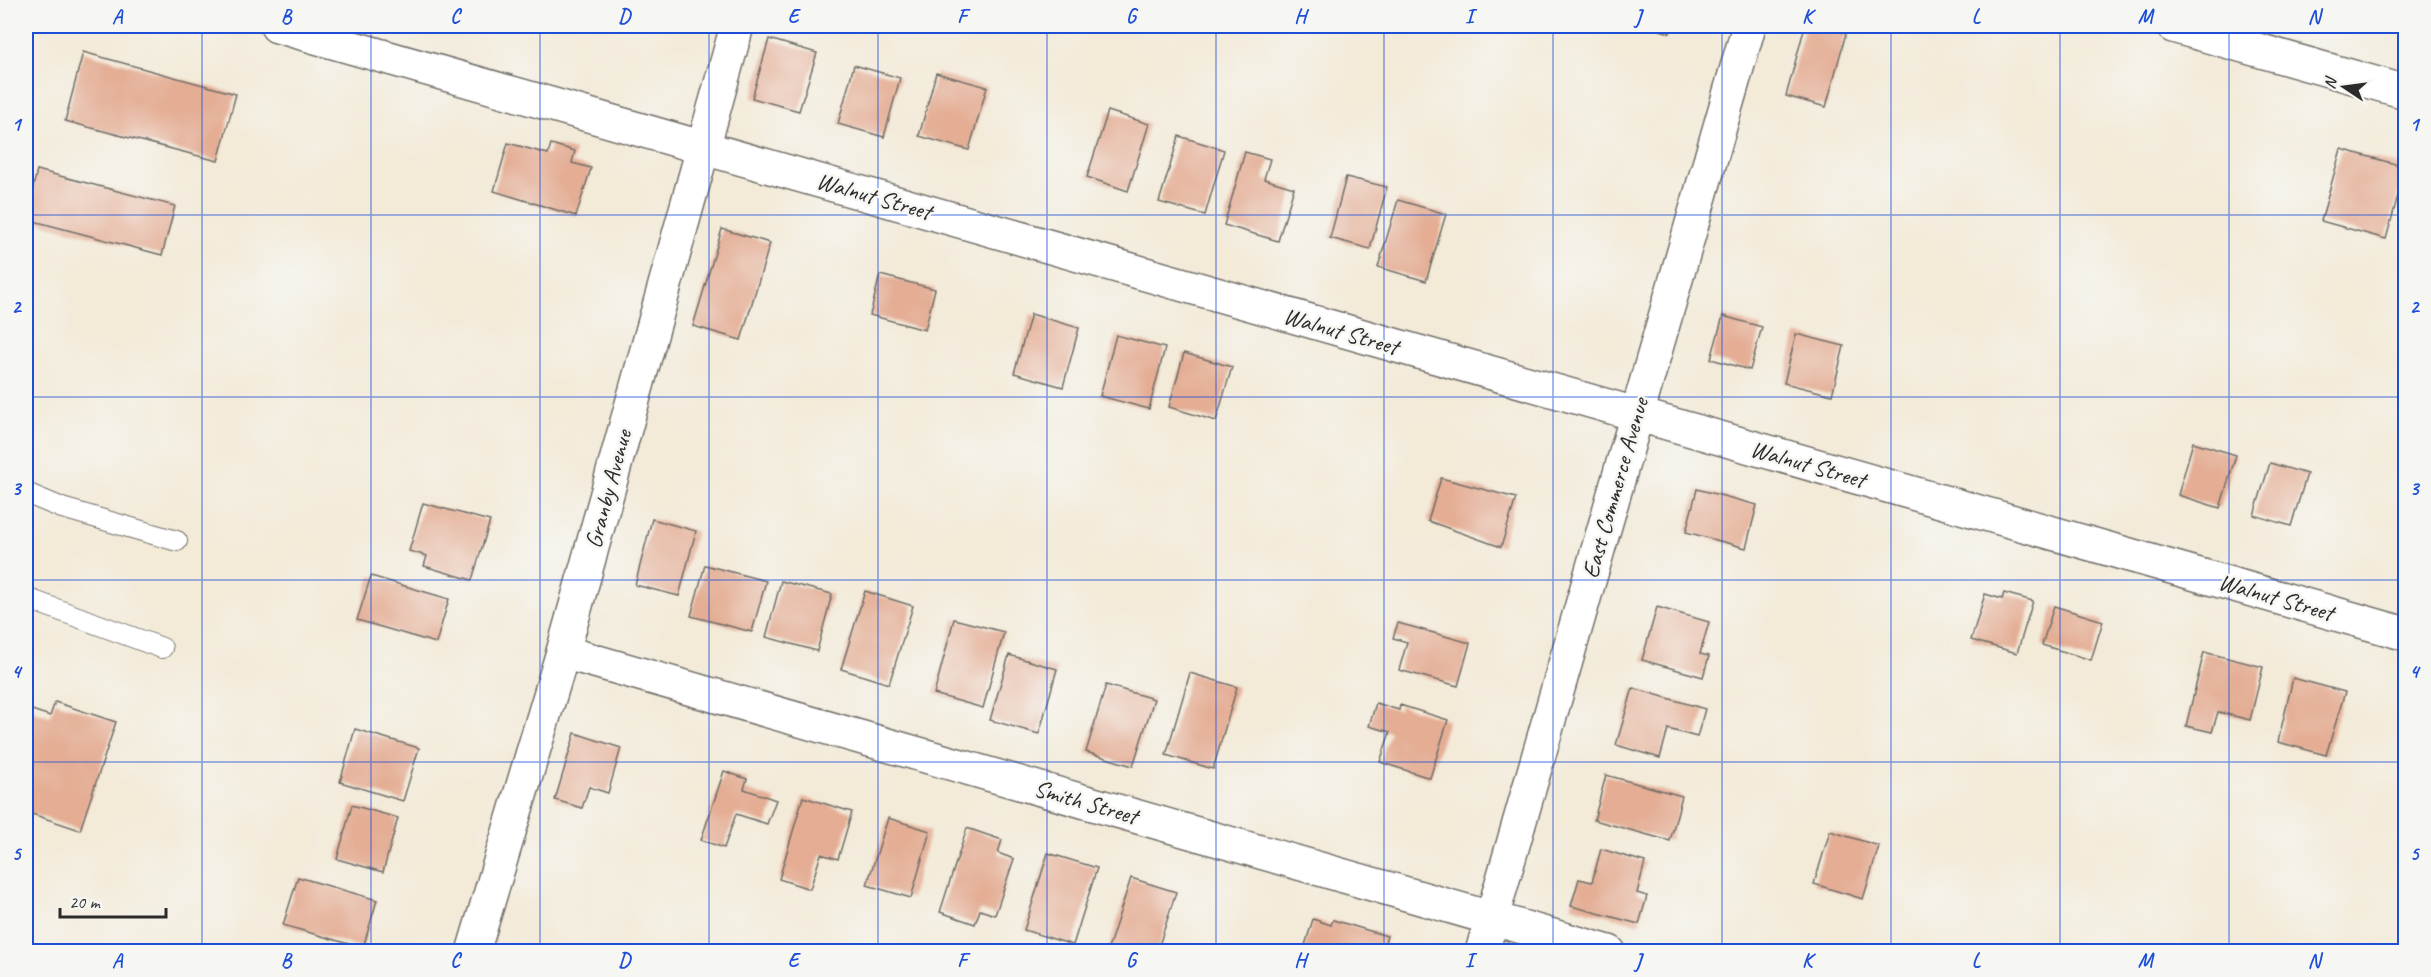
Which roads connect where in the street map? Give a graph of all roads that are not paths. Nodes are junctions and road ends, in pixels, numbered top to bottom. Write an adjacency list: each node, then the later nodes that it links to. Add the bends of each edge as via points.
1 (277, 26): 6 (street, Walnut Street)
2 (737, 26): 6 (street, Granby Avenue)
3 (1749, 26): 7 (street, East Commerce Avenue)
4 (2173, 26): 5 (street)
5 (2406, 92)
6 (702, 147): 7 (street, Walnut Street); 13 (street, Granby Avenue)
7 (1636, 416): 11 (street, Walnut Street); 14 (street, East Commerce Avenue)
8 (26, 493): 9 (lane)
9 (177, 541)
10 (26, 598): 12 (lane)
11 (2406, 634)
12 (162, 648)
13 (563, 652): 14 (street, Smith Street); 15 (street, Granby Avenue)
14 (1492, 918): 16 (street, East Commerce Avenue); 17 (street, Smith Street)
15 (473, 951)
16 (1482, 951)
17 (1609, 951)

